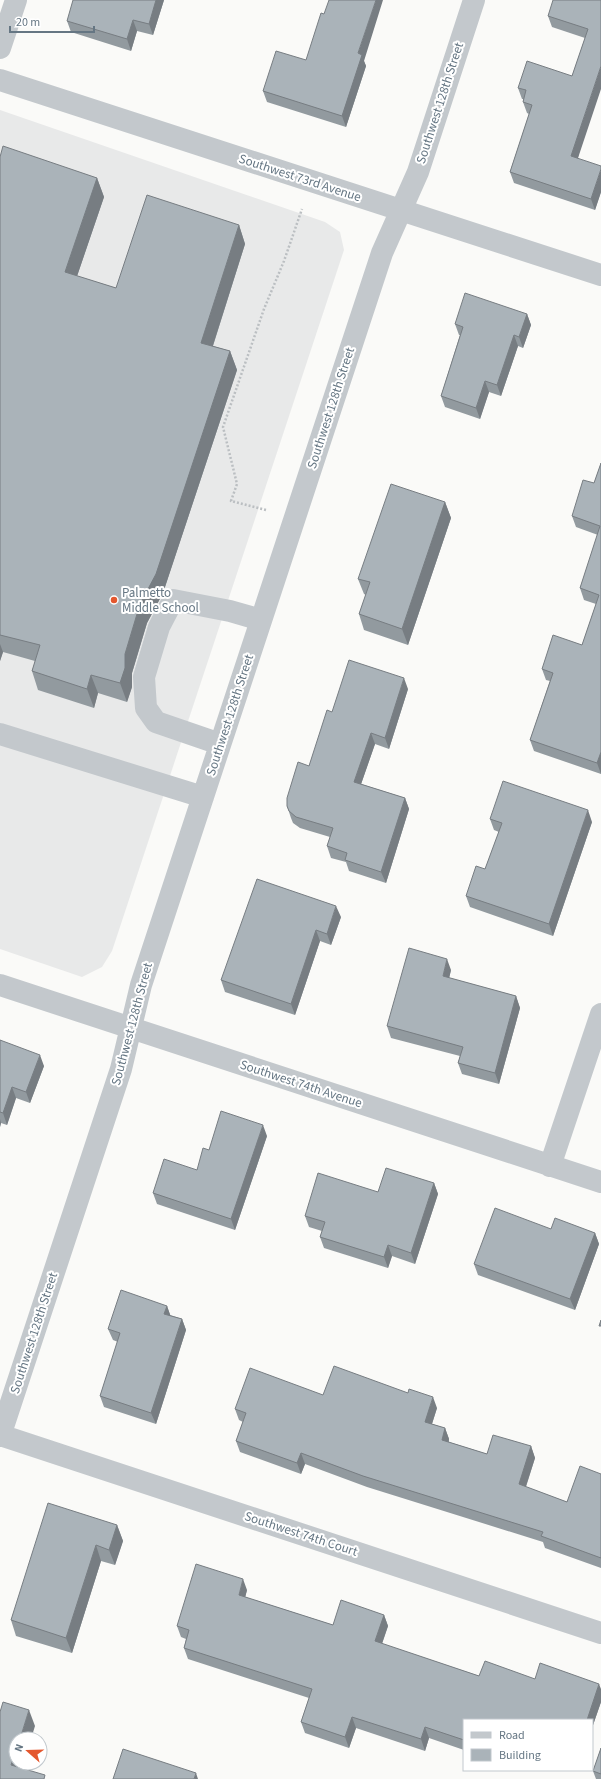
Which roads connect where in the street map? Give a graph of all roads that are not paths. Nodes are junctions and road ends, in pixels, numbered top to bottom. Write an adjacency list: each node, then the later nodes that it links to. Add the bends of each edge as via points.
1 (16, 0): 3 (street)
2 (474, 0): 5 (street, Southwest 128th Street, via 418,172)
3 (0, 48)
4 (0, 80): 5 (street, Southwest 73rd Avenue)
5 (401, 210): 6 (street, Southwest 73rd Avenue); 7 (street, Southwest 128th Street, via 382,253)
6 (601, 275)
7 (261, 620): 9 (street, Southwest 128th Street); 9 (street, via 173,600 159,627 144,677 146,708 156,722)
8 (0, 734): 10 (street)
9 (220, 744): 10 (street, Southwest 128th Street)
10 (203, 797): 13 (street, Southwest 128th Street, via 141,985)
11 (0, 985): 13 (street, Southwest 74th Avenue)
12 (601, 1014): 14 (street)
13 (131, 1027): 14 (street, Southwest 74th Avenue); 16 (street, Southwest 128th Street, via 121,1069)
14 (550, 1166): 15 (street, Southwest 74th Avenue)
15 (601, 1182)
16 (0, 1436): 17 (street, Southwest 74th Court)
17 (601, 1633)

